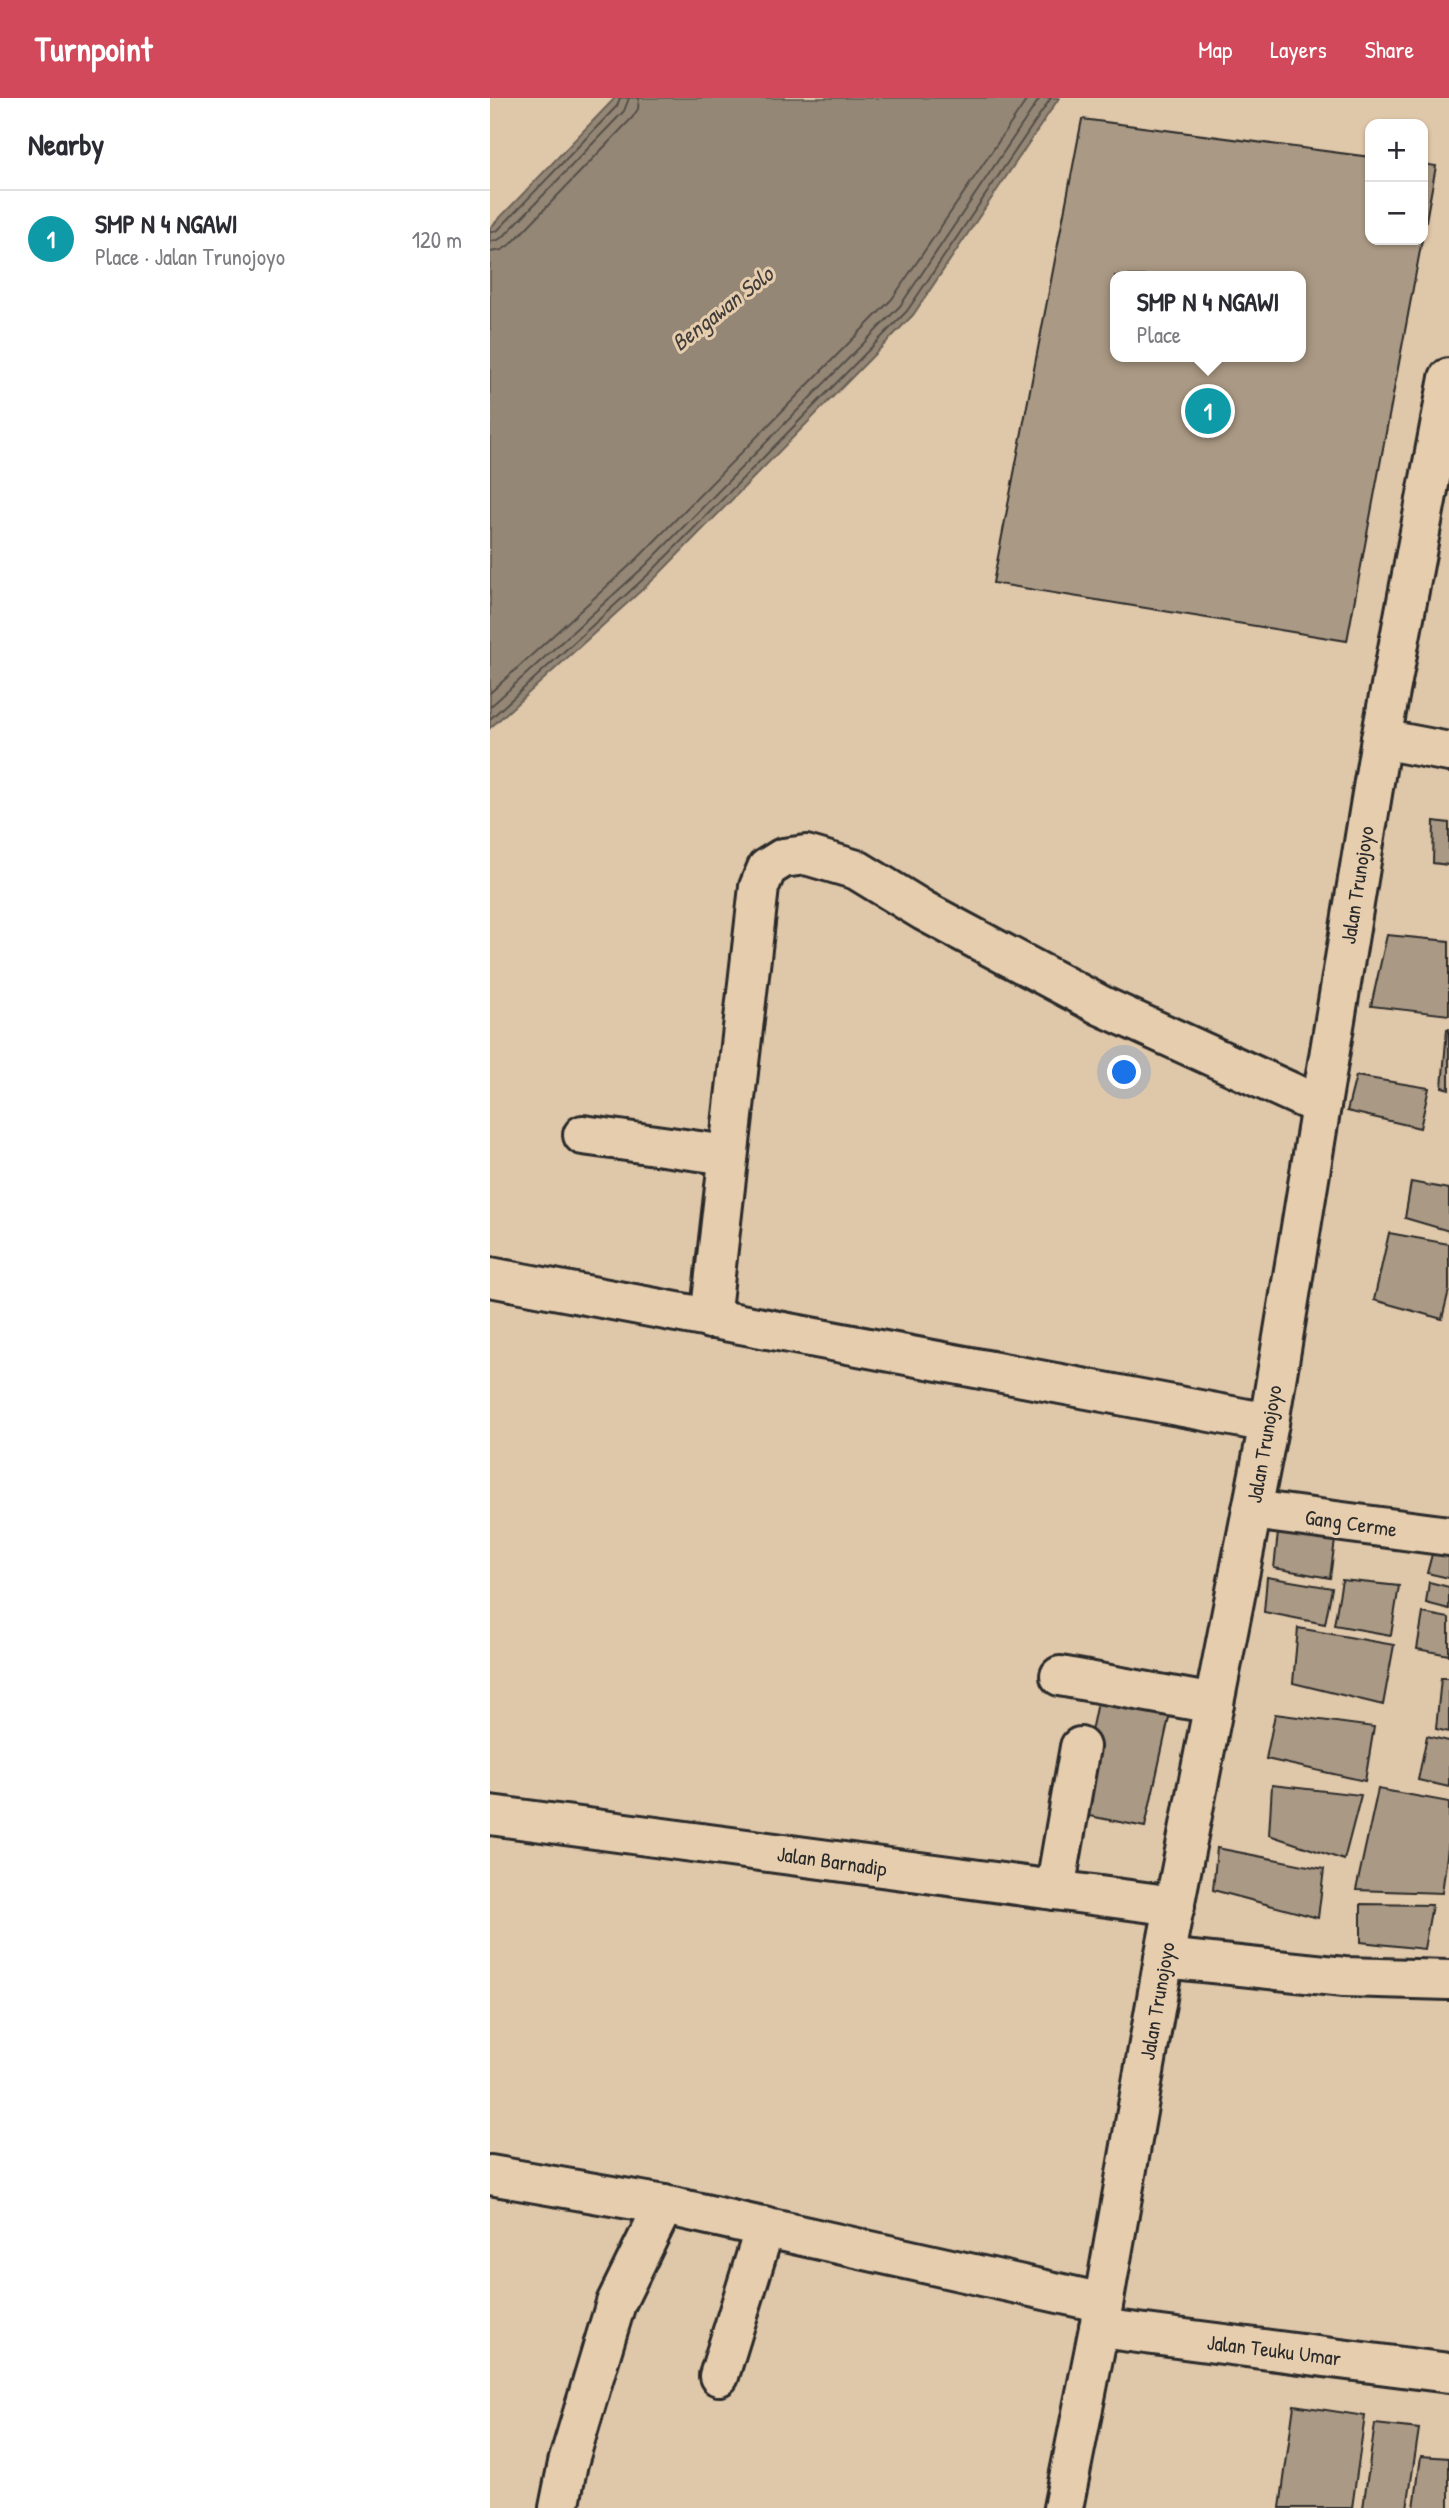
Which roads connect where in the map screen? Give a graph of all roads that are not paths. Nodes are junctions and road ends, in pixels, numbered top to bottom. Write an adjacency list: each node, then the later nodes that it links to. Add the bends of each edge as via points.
1 (1449, 378): 2 (street, Jalan Trunojoyo)
2 (1381, 738): 3 (street); 4 (street, Jalan Trunojoyo)
3 (1449, 752)
4 (1321, 1106): 6 (street, via 1102,1006 924,911 858,870 806,855 783,858 767,868 759,887); 9 (street, Jalan Trunojoyo)
5 (583, 1135): 6 (street)
6 (728, 1155): 8 (street)
7 (490, 1277): 8 (street)
8 (709, 1319): 9 (street)
9 (1269, 1423): 10 (street, Jalan Trunojoyo)
10 (1252, 1510): 11 (street, Gang Cerme); 13 (street, Jalan Trunojoyo)
11 (1449, 1536)
12 (1060, 1676): 13 (street)
13 (1214, 1704): 17 (street, Jalan Trunojoyo)
14 (1080, 1747): 16 (street)
15 (490, 1815): 16 (street, Jalan Barnadip)
16 (1055, 1890): 17 (street, Jalan Barnadip)
17 (1175, 1906): 18 (street, Jalan Trunojoyo)
18 (1164, 1958): 19 (street, via 1344,1977); 23 (street, Jalan Trunojoyo)
19 (1449, 1980)
20 (490, 2175): 21 (street, Jalan Teuku Umar)
21 (664, 2205): 22 (street, Jalan Teuku Umar); 26 (street, via 616,2303)
22 (765, 2227): 23 (street, Jalan Teuku Umar); 25 (street)
23 (1101, 2316): 24 (street, Jalan Teuku Umar); 27 (street, Jalan Trunojoyo)
24 (1449, 2373)
25 (719, 2376)
26 (559, 2508)
27 (1063, 2508)

